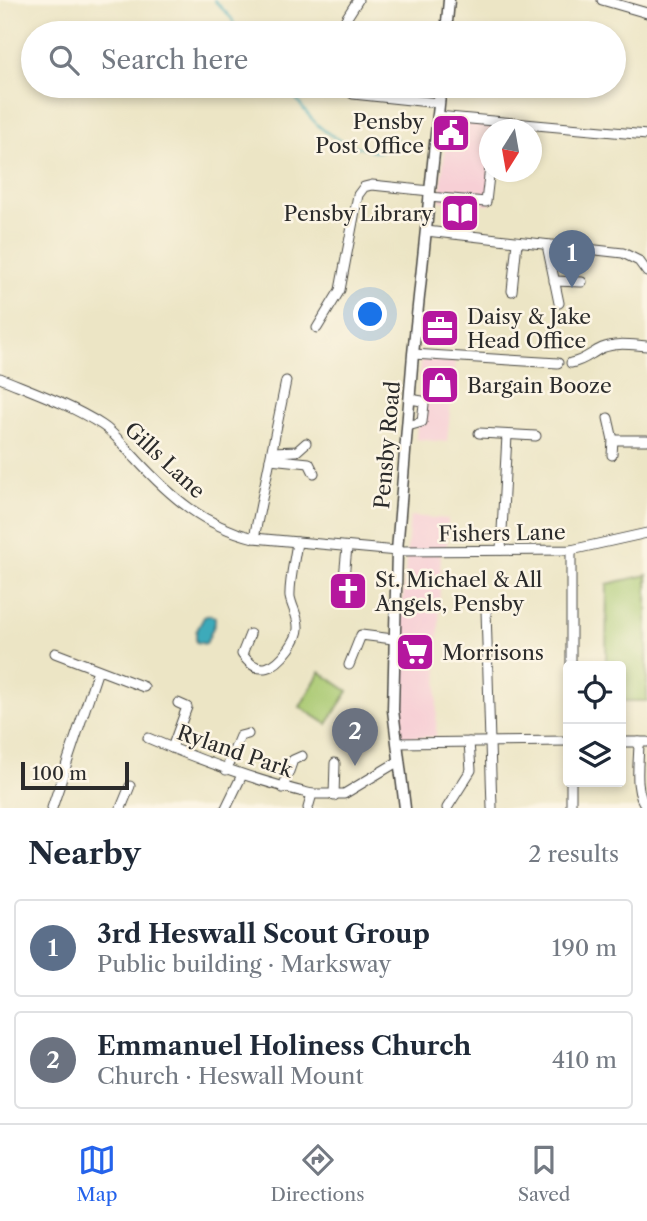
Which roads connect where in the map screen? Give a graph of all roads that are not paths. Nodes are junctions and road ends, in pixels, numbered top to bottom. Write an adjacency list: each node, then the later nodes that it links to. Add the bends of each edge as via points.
1 (358, 0): 5 (street)
2 (449, 0): 6 (main road)
3 (602, 0): 4 (street)
4 (647, 13)
5 (345, 21)
6 (447, 21)
7 (391, 98): 9 (street)
8 (440, 98): 9 (main road, Pensby Road)
9 (439, 103): 10 (main road, Pensby Road)
10 (437, 116): 11 (street); 15 (main road, Pensby Road)
11 (479, 123)
12 (542, 128): 13 (street)
13 (647, 135)
14 (488, 182): 15 (street, via 486,202)
15 (430, 194): 16 (main road, Pensby Road); 24 (street, via 364,187 358,195 340,290)
16 (426, 231): 17 (street); 26 (main road, Pensby Road)
17 (517, 242): 18 (street); 22 (street)
18 (547, 245): 19 (street, via 623,253 639,261); 20 (street)
19 (647, 272)
20 (554, 281): 21 (street); 23 (street)
21 (582, 282)
22 (512, 291)
23 (559, 303)
24 (317, 328)
25 (647, 346): 28 (street, via 619,344)
26 (414, 354): 27 (street); 47 (main road, Pensby Road)
27 (558, 363)
28 (571, 363)
29 (0, 378): 42 (street, Gills Lane, via 104,426 187,508)
30 (286, 381): 39 (street)
31 (608, 418): 35 (street)
32 (479, 433): 33 (street)
33 (507, 435): 34 (street); 45 (street)
34 (536, 436)
35 (613, 439): 36 (street); 38 (street)
36 (647, 440)
37 (306, 443): 39 (street, via 297,451)
38 (612, 455)
39 (271, 456): 40 (street, via 309,463); 42 (street)
40 (314, 473)
41 (647, 533): 46 (street, Fishers Lane)
42 (254, 538): 43 (street, Gills Lane)
43 (297, 542): 44 (street, Gills Lane); 53 (street, via 290,598 297,613 294,641 278,665 268,668 248,663)
44 (347, 547): 47 (street, Gills Lane); 48 (street)
45 (501, 550): 46 (street, Fishers Lane); 47 (street, Fishers Lane)
46 (571, 550): 55 (street)
47 (397, 551): 51 (main road, Pensby Road)
48 (344, 578)
49 (486, 610): 64 (street)
50 (250, 634): 53 (street)
51 (393, 639): 56 (street, via 361,635); 66 (main road, Pensby Road)
52 (55, 653): 57 (street)
53 (242, 654): 54 (street)
54 (232, 657)
55 (571, 661)
56 (349, 665)
57 (98, 670): 58 (street); 79 (street)
58 (144, 687)
59 (178, 703): 67 (street, via 187,707)
60 (241, 733): 71 (street)
61 (148, 738): 67 (street, Ryland Park)
62 (563, 741): 64 (street)
63 (469, 742): 64 (street); 66 (street); 84 (street, via 471,771)
64 (489, 742): 85 (street)
65 (643, 742): 78 (street, via 639,788)
66 (397, 743): 69 (main road, Pensby Road)
67 (172, 748): 71 (street, Ryland Park)
68 (295, 756): 75 (street)
69 (399, 761): 77 (street); 83 (main road, Pensby Road)
70 (335, 763): 77 (street)
71 (226, 770): 72 (street, Ryland Park)
72 (242, 775): 75 (street, Ryland Park); 81 (street)
73 (130, 786): 80 (street)
74 (571, 787): 86 (street)
75 (283, 788): 76 (street, Ryland Park)
76 (312, 794): 77 (street, Ryland Park); 82 (street)
77 (334, 796)
78 (647, 807)
79 (52, 808)
80 (121, 808)
81 (226, 808)
82 (308, 808)
83 (405, 808)
84 (447, 808)
85 (492, 808)
86 (571, 808)

